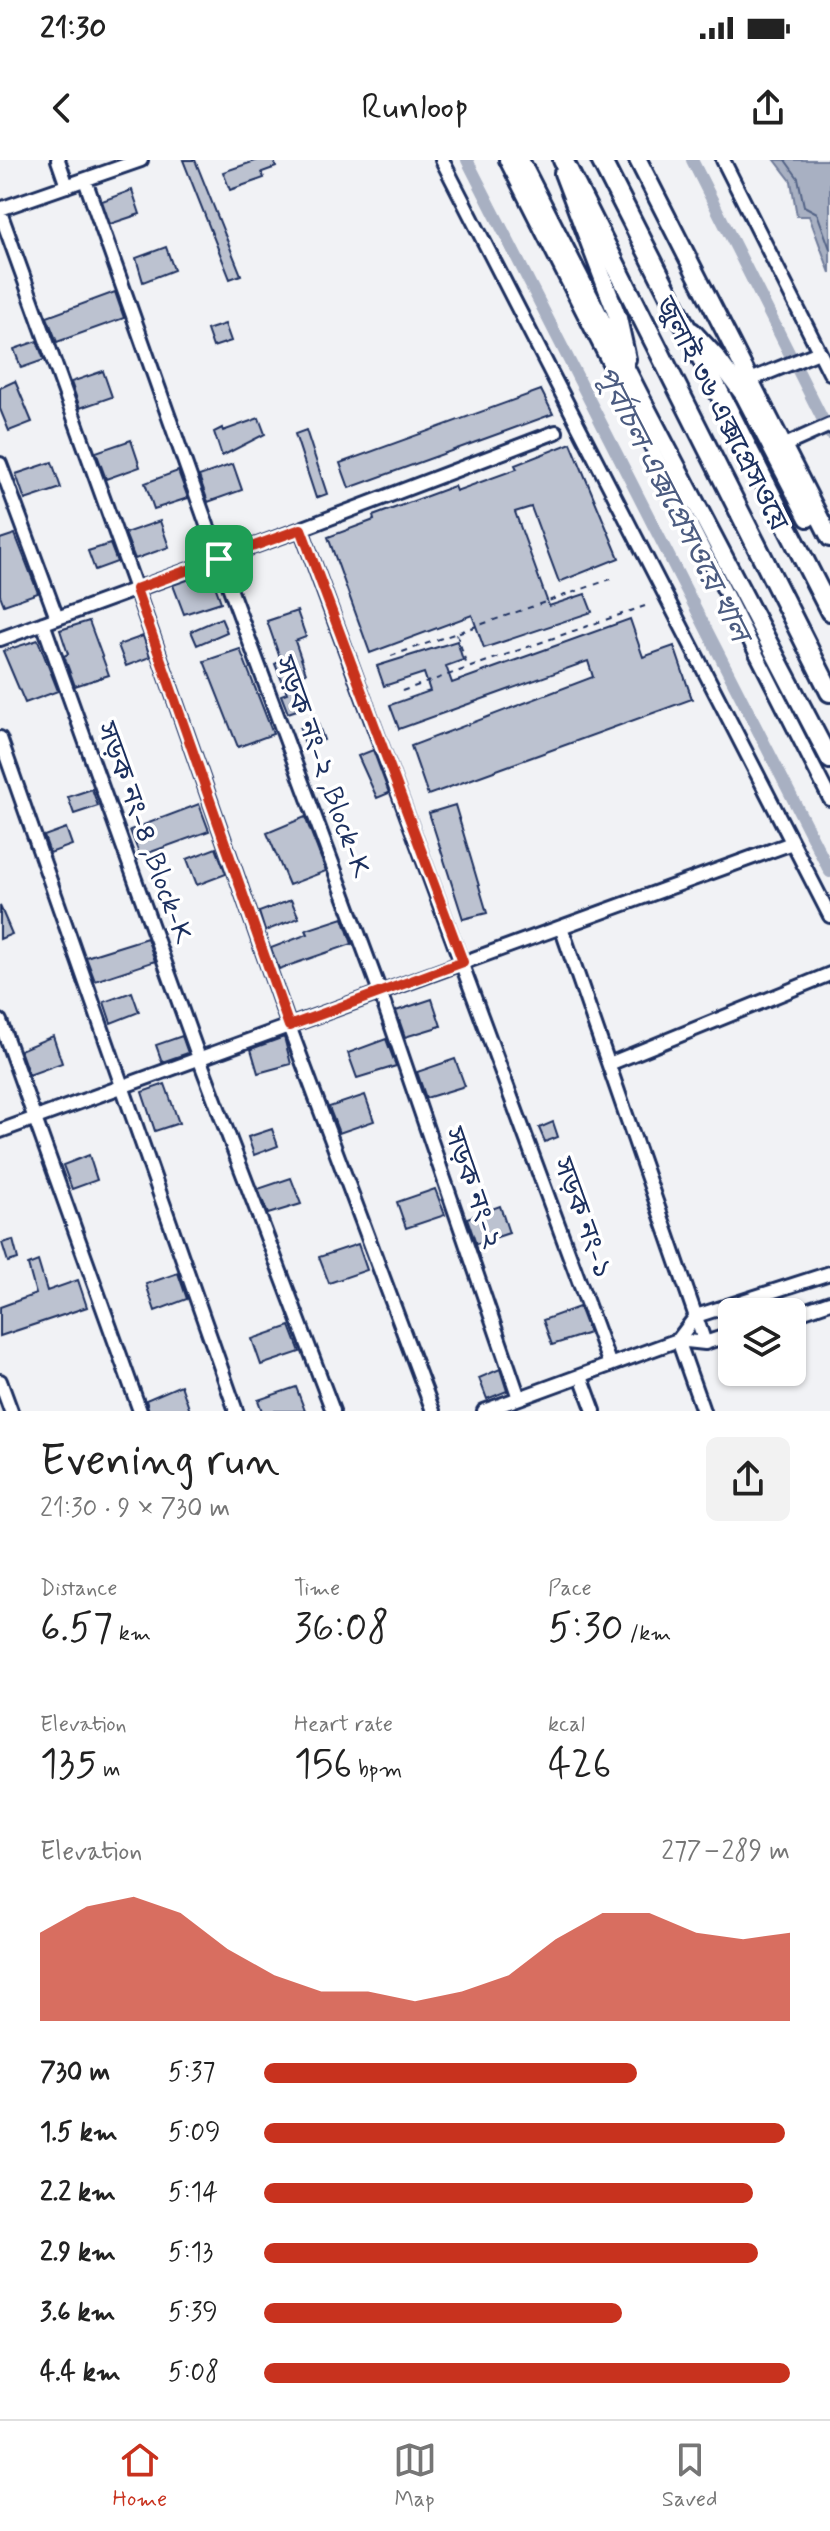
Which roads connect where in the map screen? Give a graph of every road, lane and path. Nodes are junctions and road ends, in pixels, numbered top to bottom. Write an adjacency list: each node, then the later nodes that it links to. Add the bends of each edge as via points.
1 (58, 160): 11 (street)
2 (141, 160): 10 (street)
3 (442, 160): 41 (street)
4 (506, 160): 40 (street)
5 (520, 160): 16 (main road)
6 (561, 160): 16 (main road, via 618,318); 37 (highway, জুলাই ৩৬ এক্সপ্রেসওয়ে)
7 (601, 160): 13 (highway, জুলাই ৩৬ এক্সপ্রেসওয়ে)
8 (638, 160): 17 (main road)
9 (723, 160): 14 (street)
10 (85, 180): 11 (street); 25 (street, সড়ক নং-২ ,Block-K)
11 (67, 186): 12 (street)
12 (0, 211): 27 (street)
13 (683, 322): 24 (main road, via 744,395 809,521); 29 (highway, জুলাই ৩৬ এক্সপ্রেসওয়ে)
14 (819, 352): 15 (street); 17 (street)
15 (830, 373)
16 (630, 377): 39 (main road)
17 (750, 380): 20 (main road)
18 (830, 425): 20 (street)
19 (556, 432): 22 (street)
20 (783, 446): 23 (main road)
21 (0, 464): 30 (street)
22 (301, 529): 25 (street); 44 (street, সড়ক নং-১)
23 (830, 538)
24 (830, 547)
25 (219, 559): 27 (street); 46 (street, সড়ক নং-২ ,Block-K)
26 (611, 579): 32 (path)
27 (136, 589): 30 (street); 48 (street)
28 (645, 606): 35 (path)
29 (830, 611)
30 (57, 618): 31 (street)
31 (43, 623): 33 (street); 49 (street, সড়ক নং-৪ ,Block-K)
32 (456, 633): 34 (path); 35 (path)
33 (0, 639)
34 (391, 656)
35 (468, 668): 36 (path)
36 (402, 691)
37 (830, 692)
38 (0, 738): 51 (street)
39 (830, 760)
40 (830, 799)
41 (792, 843): 42 (street); 43 (street)
42 (830, 916)
43 (561, 927): 44 (street); 50 (street)
44 (463, 962): 46 (street); 61 (street, সড়ক নং-১)
45 (830, 974): 50 (street)
46 (380, 992): 48 (street); 64 (street, সড়ক নং-২)
47 (0, 1021): 52 (street)
48 (289, 1026): 49 (street); 70 (street)
49 (199, 1058): 51 (street); 69 (street, সড়ক নং-৪ ,Block-K)
50 (609, 1064): 57 (street)
51 (122, 1086): 52 (street); 68 (street)
52 (36, 1118): 53 (street); 67 (street)
53 (0, 1131)
54 (830, 1273): 57 (street)
55 (830, 1302): 56 (street)
56 (806, 1310)
57 (696, 1316): 59 (street); 60 (street)
58 (718, 1339): 60 (street)
59 (678, 1340): 60 (street); 61 (street); 73 (street)
60 (705, 1343)
61 (610, 1365): 62 (street)
62 (581, 1376): 64 (street); 72 (street)
63 (0, 1381): 66 (street)
64 (519, 1398): 65 (street)
65 (502, 1408): 71 (street)
66 (11, 1411)
67 (140, 1411)
68 (236, 1411)
69 (333, 1411)
70 (433, 1411)
71 (484, 1411)
72 (594, 1411)
73 (703, 1411)

